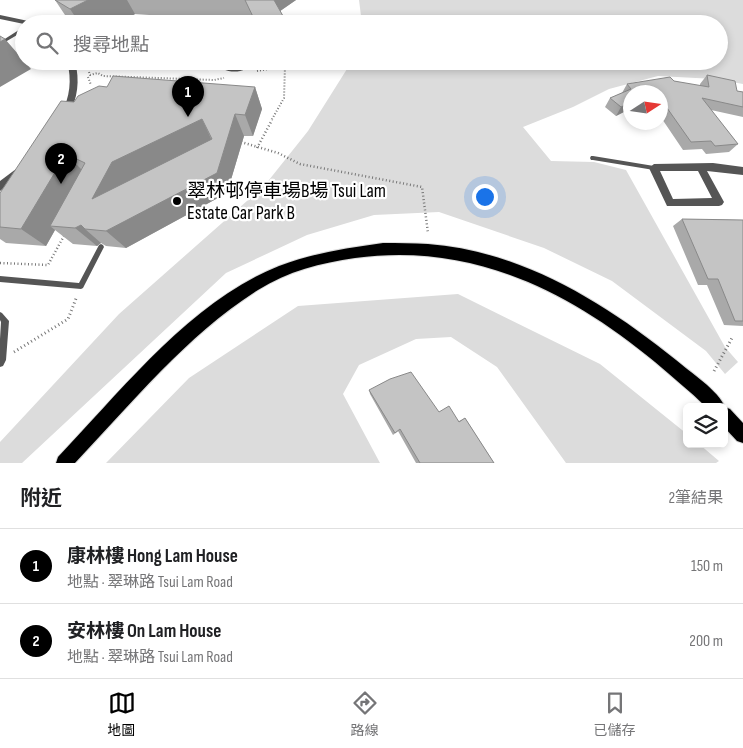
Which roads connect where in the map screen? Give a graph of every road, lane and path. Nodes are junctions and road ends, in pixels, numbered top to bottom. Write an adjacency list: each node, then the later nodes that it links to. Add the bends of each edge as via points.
1 (0, 17): 2 (street)
2 (15, 20)
3 (15, 35): 4 (lane)
4 (0, 44)
5 (73, 70): 15 (street, via 73,91)
6 (264, 70): 9 (path)
7 (285, 70): 17 (path, via 284,98)
8 (89, 72): 12 (path, via 90,75)
9 (249, 73)
10 (231, 76): 12 (path, via 214,80)
11 (88, 77): 13 (path)
12 (145, 77): 14 (path)
13 (91, 85)
14 (140, 85)
15 (62, 120)
16 (232, 141): 17 (path)
17 (257, 148): 25 (path, via 278,153 300,164 422,187)
18 (593, 158): 21 (lane)
19 (26, 164): 23 (street)
20 (701, 167): 21 (street); 21 (street, via 719,202 670,203); 22 (street)
21 (654, 168)
22 (743, 171)
23 (0, 187)
24 (67, 230): 27 (path, via 48,265)
25 (428, 233)
26 (101, 247): 29 (lane)
27 (0, 264)
28 (0, 279): 29 (lane)
29 (81, 286): 32 (path, via 68,319)
30 (0, 315): 32 (lane, via 5,321)
31 (732, 338): 33 (path)
32 (1, 362)
33 (714, 371)
34 (713, 403): 37 (main road, via 648,345 569,294 462,253 432,248 370,248 280,272 230,300 158,360)
35 (728, 418): 36 (main road)
36 (743, 435)
37 (64, 463)

